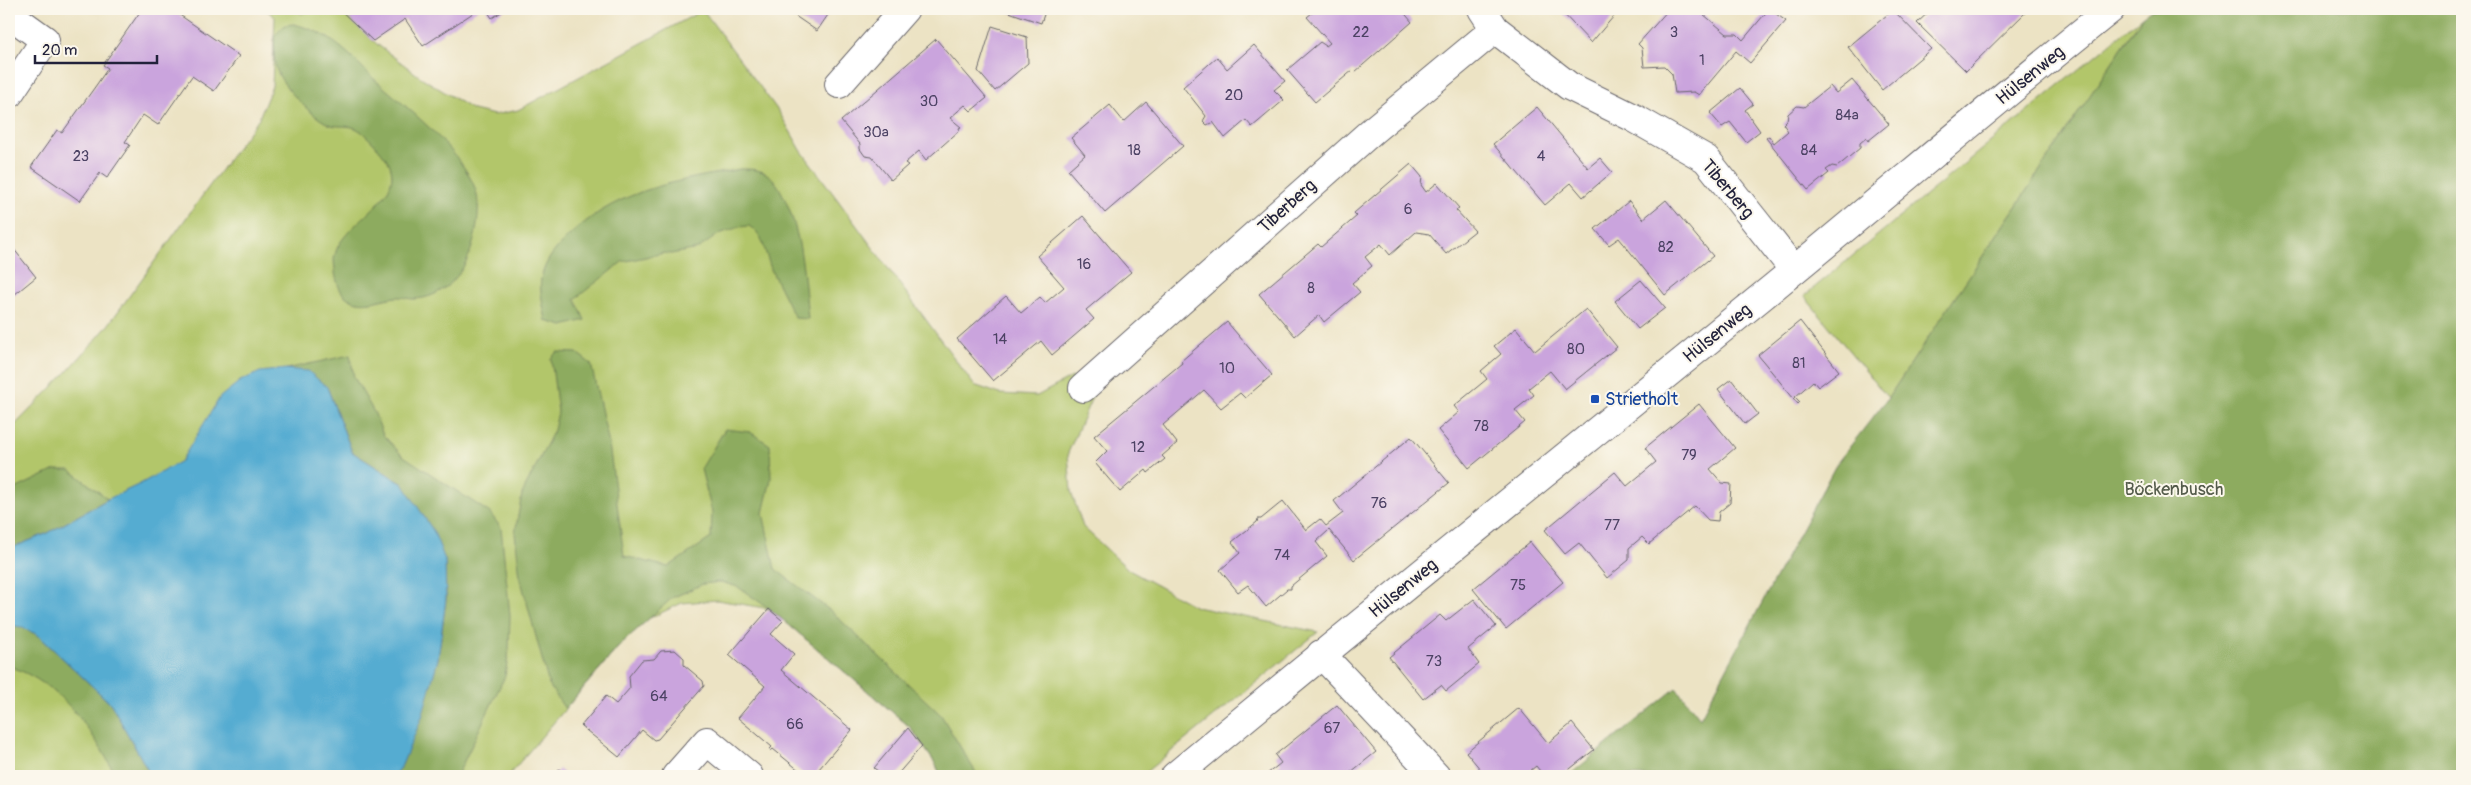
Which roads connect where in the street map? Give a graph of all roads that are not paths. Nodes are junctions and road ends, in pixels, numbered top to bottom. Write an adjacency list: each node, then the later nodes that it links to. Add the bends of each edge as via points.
1 (905, 9): 5 (street)
2 (2111, 9): 7 (street, Hülsenweg)
3 (9, 14): 6 (street, via 45,40)
4 (1488, 19): 7 (street, Tiberberg, via 1569,86 1706,159); 8 (street, Tiberberg, via 1372,131)
5 (839, 84)
6 (9, 94)
7 (1794, 270): 9 (street, Hülsenweg)
8 (1083, 388)
9 (1321, 654): 12 (street, Hülsenweg); 13 (street)
10 (676, 776): 11 (street, via 707,741)
11 (749, 776)
12 (1175, 776)
13 (1436, 776)

